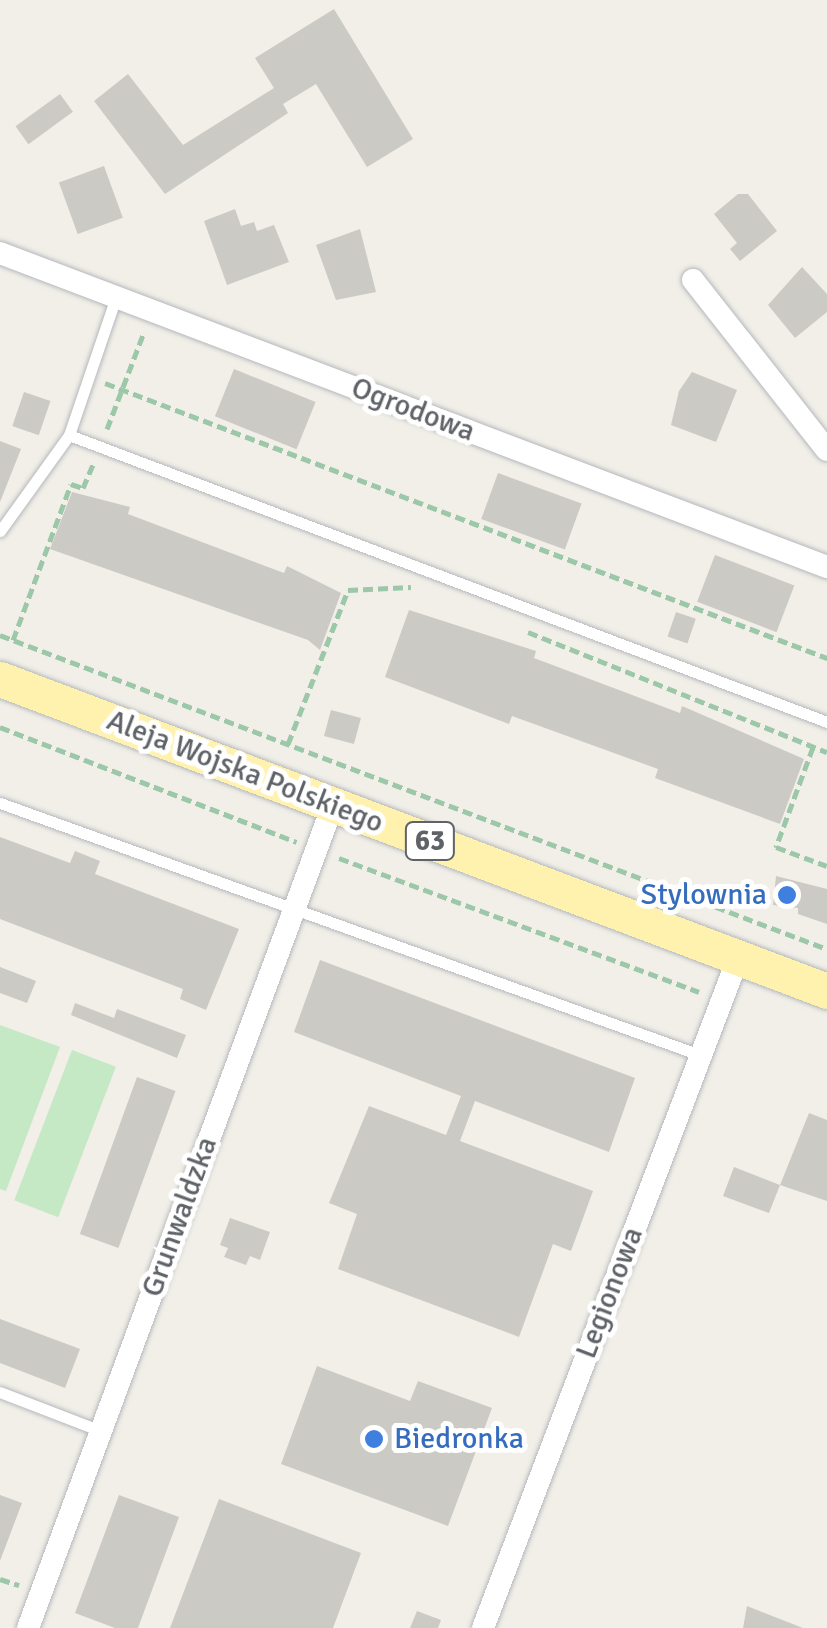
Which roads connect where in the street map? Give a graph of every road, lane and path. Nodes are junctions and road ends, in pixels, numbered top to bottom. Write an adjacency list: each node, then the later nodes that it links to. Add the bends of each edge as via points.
1 (0, 253): 3 (street, Ogrodowa)
2 (693, 280): 9 (street)
3 (116, 297): 4 (street, Ogrodowa); 5 (lane)
4 (152, 311): 6 (path); 11 (street, Ogrodowa)
5 (88, 377): 6 (path); 7 (lane)
6 (122, 390): 8 (path); 16 (path)
7 (69, 435): 8 (lane); 10 (lane)
8 (100, 447): 15 (path, via 83,488 71,484); 18 (lane)
9 (827, 450)
10 (0, 531)
11 (827, 567)
12 (415, 586): 20 (path, via 348,590)
13 (524, 630): 21 (path)
14 (0, 635): 15 (path)
15 (12, 640): 20 (path)
16 (827, 658)
17 (0, 678): 24 (main road, Aleja Wojska Polskiego / 63)
18 (827, 722)
19 (0, 727): 25 (path)
20 (288, 744): 28 (path)
21 (814, 747): 22 (path); 26 (path, via 776,847)
22 (827, 752)
23 (0, 803): 27 (lane)
24 (333, 805): 25 (street, Grunwaldzka); 29 (main road, Aleja Wojska Polskiego / 63)
25 (316, 850): 27 (street, Grunwaldzka); 31 (path)
26 (827, 866)
27 (294, 910): 32 (lane); 34 (street, Grunwaldzka)
28 (827, 950)
29 (738, 958): 30 (main road, Aleja Wojska Polskiego / 63); 31 (street, Legionowa)
30 (827, 992)
31 (721, 1000): 32 (street, Legionowa)
32 (700, 1055): 36 (street, Legionowa)
33 (0, 1392): 34 (lane)
34 (101, 1431): 35 (street, Grunwaldzka)
35 (28, 1628)
36 (483, 1628)

